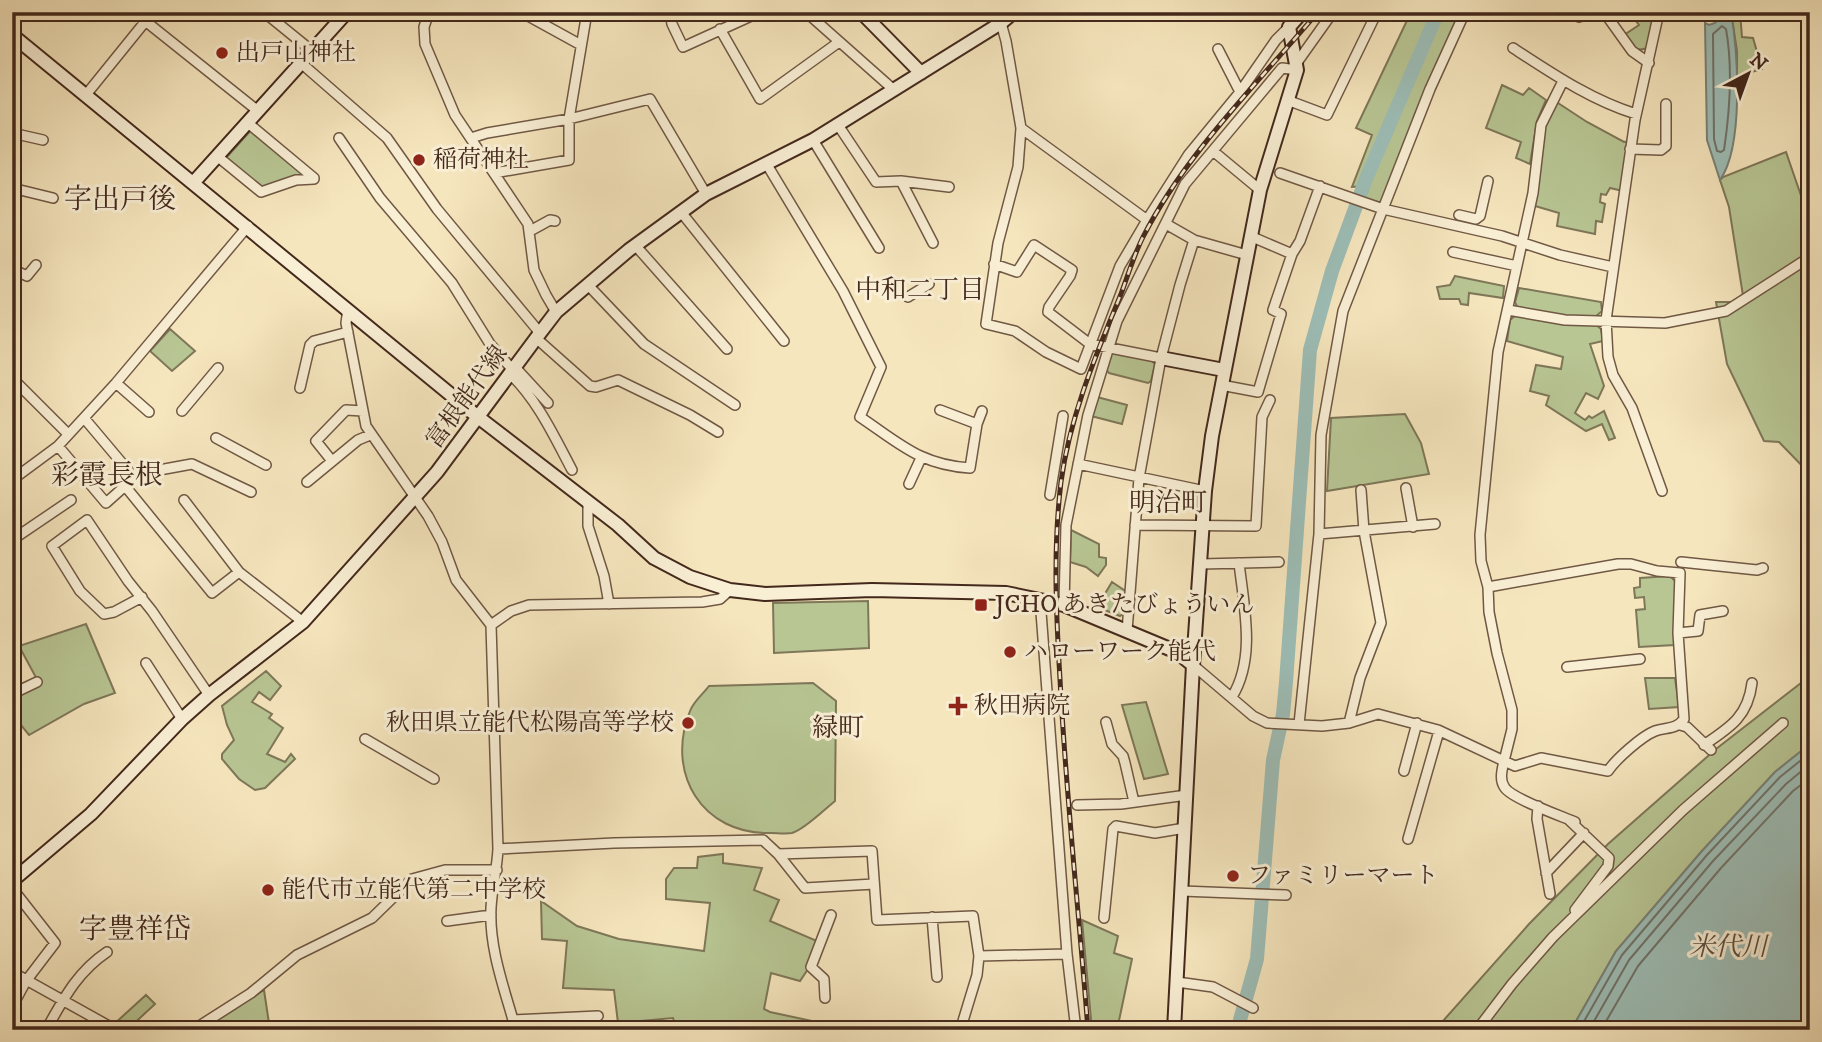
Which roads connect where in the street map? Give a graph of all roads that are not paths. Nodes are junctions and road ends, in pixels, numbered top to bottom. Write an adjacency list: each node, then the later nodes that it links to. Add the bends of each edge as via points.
1 (134, 12): 20 (street)
2 (153, 12): 20 (street)
3 (264, 12): 28 (street)
4 (347, 12): 28 (street)
5 (429, 12): 47 (street, via 425,44 455,115)
6 (521, 12): 25 (street)
7 (587, 12): 25 (street)
8 (670, 12): 22 (street, via 683,47)
9 (760, 12): 22 (street)
10 (806, 12): 24 (street)
11 (861, 12): 32 (street)
12 (1014, 12): 19 (street, 富根能代線)
13 (1302, 12): 21 (street)
14 (1333, 12): 31 (street)
15 (1377, 12): 37 (street, via 1327,115)
16 (1465, 12): 65 (street)
17 (1604, 12): 30 (street, via 1632,51)
18 (1658, 12): 30 (street)
19 (997, 18): 32 (street, 富根能代線); 44 (street)
20 (146, 22): 36 (street); 39 (street)
21 (1289, 27): 31 (street); 35 (street)
22 (720, 29): 24 (street, via 760,99)
23 (12, 35): 36 (street)
24 (839, 42): 34 (street)
25 (581, 45): 41 (street)
26 (1513, 48): 33 (street)
27 (1218, 49): 35 (street)
28 (312, 51): 29 (street)
29 (301, 63): 39 (street); 96 (street, via 387,138 437,209)
30 (1648, 63): 40 (street)
31 (1296, 67): 37 (street); 51 (street, via 1282,68)
32 (921, 73): 34 (street, 富根能代線)
33 (1563, 81): 40 (street, via 1606,105); 76 (street, via 1541,125)
34 (894, 90): 43 (street, 富根能代線)
35 (1240, 92): 68 (street, via 1189,154)
36 (85, 96): 58 (street)
37 (1287, 100): 62 (street)
38 (1666, 104): 50 (street, via 1666,146 1661,150)
39 (258, 111): 42 (street)
40 (1636, 114): 50 (street)
41 (569, 120): 47 (street); 54 (street, via 569,160); 63 (street, via 650,99)
42 (248, 123): 52 (street); 52 (street, via 314,178 261,192)
43 (838, 125): 49 (street, 富根能代線); 56 (street, via 876,183)
44 (1021, 128): 68 (street); 83 (street, via 1018,167)
45 (12, 134): 48 (street)
46 (340, 138): 103 (street, via 380,198 452,284 489,344)
47 (471, 138): 54 (street)
48 (43, 140)
49 (813, 140): 53 (street, 富根能代線); 78 (street)
50 (1630, 149): 86 (street)
51 (1213, 150): 62 (street); 70 (street, via 1185,184)
52 (217, 156): 58 (street)
53 (766, 163): 63 (street, 富根能代線); 126 (street, via 843,291 881,368 860,417)
54 (494, 173): 72 (street)
55 (1280, 173): 59 (street)
56 (901, 181): 60 (street); 75 (street)
57 (1488, 181): 67 (street, via 1480,216)
58 (194, 182): 71 (street)
59 (1320, 186): 65 (street); 80 (street)
60 (949, 187)
61 (12, 188): 64 (street)
62 (1260, 190): 73 (street)
63 (706, 194): 66 (street, 富根能代線)
64 (53, 198)
65 (1380, 208): 76 (street); 152 (street, via 1343,311 1334,359 1321,435)
66 (681, 212): 77 (street, 富根能代線); 97 (street)
67 (1459, 215)
68 (1147, 220): 98 (street, via 1120,266)
69 (555, 221): 72 (street)
70 (1166, 224): 74 (street); 99 (street)
71 (248, 226): 91 (street); 106 (street)
72 (530, 231): 93 (street, via 534,270)
73 (1250, 236): 80 (street); 81 (street)
74 (1194, 240): 81 (street); 101 (street)
75 (933, 243)
76 (1522, 243): 85 (street); 86 (street)
77 (635, 245): 89 (street, 富根能代線); 100 (street)
78 (879, 248)
79 (1454, 252): 85 (street)
80 (1292, 254): 107 (street, via 1272,310 1281,314 1258,392)
81 (1247, 255): 104 (street)
82 (1810, 257): 94 (street, via 1726,311 1665,323)
83 (994, 264): 98 (street, via 986,324 1015,331 1081,369); 98 (street, via 1017,272 1034,245 1072,270 1048,312)
84 (36, 265): 87 (street, via 27,276)
85 (1517, 266): 92 (street)
86 (1613, 267): 94 (street)
87 (12, 269)
88 (929, 284): 90 (street)
89 (588, 285): 93 (street, 富根能代線); 111 (street, via 644,344)
90 (908, 297)
91 (348, 309): 95 (street); 118 (street)
92 (1508, 310): 94 (street, via 1566,320); 160 (street, via 1493,392 1481,516 1481,561)
93 (556, 312): 96 (street, 富根能代線)
94 (1606, 320): 140 (street, via 1613,375 1632,408)
95 (348, 332): 108 (street, via 310,345); 114 (street)
96 (538, 335): 103 (street, 富根能代線); 121 (street, via 590,386 618,380)
97 (784, 341)
98 (1090, 344): 99 (street)
99 (1107, 348): 101 (street); 128 (street)
100 (727, 349)
101 (1161, 358): 104 (street); 132 (street)
102 (218, 368): 113 (street)
103 (512, 369): 110 (street); 118 (street, 富根能代線); 130 (street)
104 (1224, 370): 107 (street)
105 (12, 378): 122 (street)
106 (116, 383): 116 (street); 119 (street)
107 (1221, 385): 139 (street)
108 (300, 388)
109 (1270, 400): 149 (street, via 1262,417 1256,526)
110 (548, 403)
111 (735, 405)
112 (940, 410): 120 (street)
113 (182, 411)
114 (363, 411): 123 (street); 127 (street, via 346,410 316,441)
115 (982, 411): 120 (street)
116 (149, 412)
117 (1063, 416): 142 (street)
118 (478, 417): 143 (street, 富根能代線); 146 (street)
119 (84, 418): 122 (street); 131 (street)
120 (977, 424): 126 (street, via 970,468)
121 (718, 432)
122 (68, 434): 125 (street)
123 (370, 435): 127 (street); 143 (street)
124 (216, 438): 129 (street)
125 (58, 446): 133 (street); 136 (street, via 106,503)
126 (921, 458): 135 (street)
127 (332, 461): 134 (street)
128 (1078, 464): 132 (street); 165 (street, via 1066,525)
129 (266, 465)
130 (572, 470)
131 (132, 475): 136 (street); 141 (street, via 192,464)
132 (1139, 478): 139 (street); 148 (street)
133 (12, 480)
134 (307, 482)
135 (909, 484)
136 (125, 486): 159 (street, via 212,593)
137 (1406, 488): 150 (street)
138 (1361, 490): 151 (street)
139 (1205, 491): 149 (street)
140 (1662, 491)
141 (251, 492)
142 (1050, 495)
143 (415, 499): 167 (street, 富根能代線); 168 (street, via 442,542 456,580)
144 (71, 500): 153 (street)
145 (184, 500): 159 (street)
146 (588, 502): 161 (street, via 654,558 690,577); 164 (street, via 588,526)
147 (1435, 524): 150 (street)
148 (1135, 525): 149 (street); 169 (street)
149 (1204, 526): 157 (street)
150 (1413, 527): 151 (street)
151 (1364, 531): 152 (street); 182 (street, via 1381,623)
152 (1319, 534): 185 (street)
153 (12, 540)
154 (1279, 562): 156 (street)
155 (1681, 562): 158 (street)
156 (1239, 563): 157 (street); 179 (street, via 1248,645)
157 (1201, 564): 173 (street)
158 (1763, 568)
159 (239, 572): 167 (street)
160 (1488, 587): 170 (street, via 1618,564 1680,573); 189 (street, via 1497,653 1512,710)
161 (730, 590): 163 (street, via 765,594 995,592); 164 (street, via 720,599 702,602)
162 (142, 597): 162 (street, via 104,614 80,591 52,545 87,520); 178 (street)
163 (1040, 599): 165 (street); 216 (street)
164 (610, 604): 168 (street, via 529,605)
165 (1064, 605): 169 (street)
166 (1723, 611): 170 (street, via 1700,615 1698,631)
167 (303, 622): 178 (street, 富根能代線)
168 (491, 625): 199 (street)
169 (1127, 631): 173 (street, via 1177,652)
170 (1678, 633): 186 (street, via 1684,719)
171 (1640, 659): 174 (street)
172 (146, 663): 180 (street)
173 (1193, 665): 179 (street); 192 (street)
174 (1567, 667)
175 (37, 682): 177 (street)
176 (1752, 682): 186 (street, via 1742,715 1708,748)
177 (12, 694)
178 (209, 695): 180 (street, 富根能代線)
179 (1232, 697): 185 (street, via 1267,723)
180 (182, 719): 203 (street, 富根能代線, via 91,814)
181 (1106, 722): 193 (street, via 1114,748 1123,756)
182 (1349, 723): 183 (street, via 1378,714); 185 (street)
183 (1417, 723): 187 (street); 190 (street)
184 (1783, 723): 213 (street, via 1683,810)
185 (1296, 724)
186 (1680, 724): 189 (street, via 1653,732 1608,771 1541,758 1515,766)
187 (1439, 731): 189 (street); 198 (street)
188 (365, 739): 191 (street)
189 (1504, 761): 195 (street, via 1504,788)
190 (1404, 771)
191 (434, 779)
192 (1187, 795): 193 (street); 196 (street)
193 (1134, 802): 194 (street)
194 (1077, 805)
195 (1538, 806): 197 (street, via 1571,820); 202 (street)
196 (1185, 828): 206 (street); 212 (street, via 1156,833 1113,829)
197 (1584, 834): 202 (street); 213 (street, via 1609,858 1608,866)
198 (1408, 839)
199 (498, 849): 200 (street, via 762,840); 201 (street)
200 (779, 854): 204 (street, via 805,888); 204 (street, via 872,851)
201 (497, 870): 209 (street); 233 (street, via 445,870 412,879 372,918 297,955 251,993)
202 (1546, 873): 207 (street)
203 (12, 881)
204 (874, 884): 211 (street, via 877,920)
205 (12, 888): 220 (street, via 55,943)
206 (1182, 891): 208 (street); 221 (street)
207 (1550, 894)
208 (1286, 895)
209 (491, 915): 214 (street); 229 (street)
210 (831, 915): 222 (street, via 811,967 824,979)
211 (932, 917): 217 (street, via 973,916); 219 (street)
212 (1104, 918)
213 (1572, 918): 236 (street)
214 (447, 921)
215 (107, 952): 223 (street, via 86,968)
216 (1066, 954): 217 (street); 234 (street)
217 (979, 957): 228 (street)
218 (12, 972): 220 (street)
219 (937, 977)
220 (26, 981): 223 (street); 224 (street)
221 (1177, 982): 225 (street, via 1213,987); 235 (street)
222 (825, 998)
223 (62, 1000): 227 (street); 230 (street)
224 (12, 1007)
225 (1253, 1008)
226 (598, 1016): 229 (street)
227 (95, 1019): 231 (street); 232 (street)
228 (963, 1021)
229 (512, 1025)
230 (46, 1030)
231 (89, 1030)
232 (116, 1030)
233 (193, 1030)
234 (1076, 1030)
235 (1174, 1030)
236 (1477, 1030)

